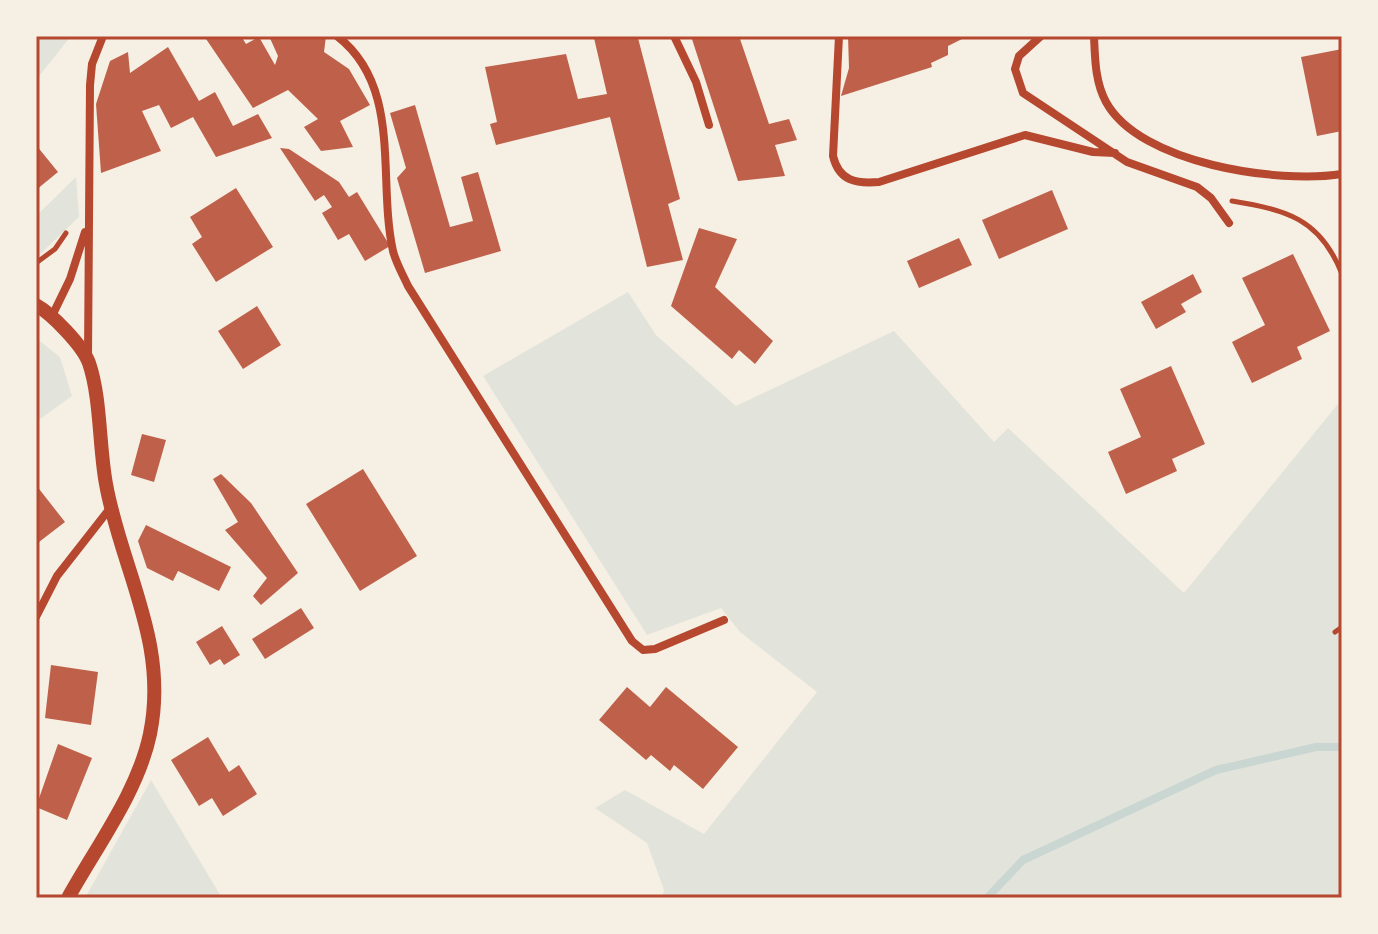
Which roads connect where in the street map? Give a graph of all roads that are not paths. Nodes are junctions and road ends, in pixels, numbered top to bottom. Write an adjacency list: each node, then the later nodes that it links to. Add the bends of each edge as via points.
1 (103, 36): 10 (street, via 90,85)
2 (337, 36): 17 (street, via 353,48 374,80 390,231 408,286 632,641 643,650 655,649)
3 (674, 36): 7 (street)
4 (839, 36): 8 (street, via 833,156 840,173 855,183 879,182 1025,135)
5 (1041, 36): 8 (street, via 1019,56 1015,69 1023,93)
6 (1094, 36): 9 (street, via 1106,102 1143,140 1208,162 1274,175)
7 (709, 125)
8 (1115, 153): 11 (street, via 1197,187)
9 (1342, 174)
10 (88, 220): 13 (street); 14 (street)
11 (1229, 223)
12 (36, 305): 13 (street)
13 (52, 316): 14 (street)
14 (89, 361): 15 (street)
15 (112, 506): 16 (street, via 57,576); 18 (street, via 145,611 153,690 150,735 131,786)
16 (36, 617)
17 (724, 620)
18 (68, 898)

